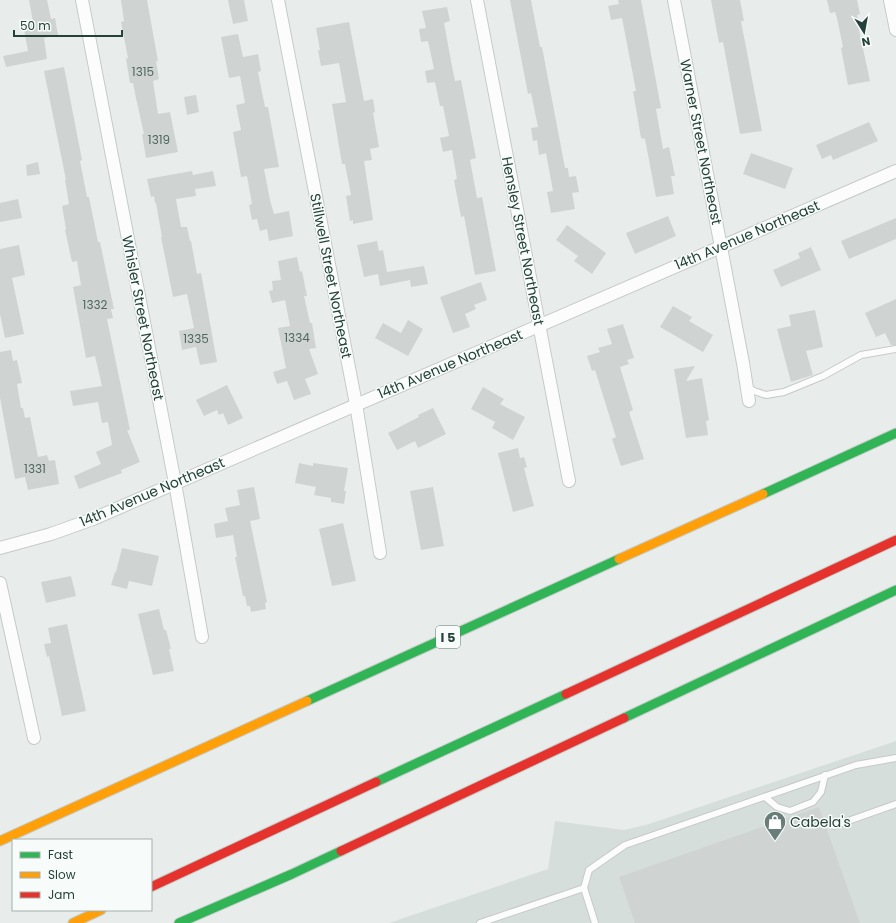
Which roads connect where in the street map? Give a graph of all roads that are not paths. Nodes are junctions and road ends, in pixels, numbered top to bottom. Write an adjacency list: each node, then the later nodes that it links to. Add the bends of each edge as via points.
1 (82, 0): 16 (street, Whisler Street Northeast)
2 (278, 0): 13 (street, Stillwell Street Northeast)
3 (477, 0): 9 (street, Hensley Street Northeast)
4 (674, 0): 8 (street, Warner Street Northeast)
5 (890, 0): 6 (street)
6 (896, 30)
7 (896, 171): 8 (street, 14th Avenue Northeast)
8 (721, 246): 9 (street, 14th Avenue Northeast); 11 (street, Warner Street Northeast)
9 (539, 325): 13 (street, 14th Avenue Northeast); 15 (street, Hensley Street Northeast)
10 (896, 348): 11 (lane, via 861,355 823,376 784,392 766,395)
11 (746, 386): 12 (street, Warner Street Northeast)
12 (749, 401)
13 (356, 404): 16 (street, 14th Avenue Northeast); 19 (street, Stillwell Street Northeast)
14 (896, 433): 29 (highway, I 5)
15 (569, 481)
16 (175, 483): 18 (street, 14th Avenue Northeast, via 93,519); 22 (street, Whisler Street Northeast)
17 (896, 540): 30 (highway)
18 (0, 548)
19 (380, 553)
20 (0, 583): 23 (street)
21 (896, 590): 34 (highway, via 292,874)
22 (202, 637)
23 (34, 738)
24 (896, 758): 25 (lane, via 856,765)
25 (825, 775): 26 (lane); 26 (lane, via 822,792 813,802 790,811 777,807)
26 (765, 797): 31 (lane, via 625,845 589,870)
27 (896, 804): 28 (lane)
28 (834, 826)
29 (0, 841)
30 (152, 887)
31 (584, 888): 35 (lane); 36 (lane)
32 (99, 911): 33 (highway)
33 (73, 923)
34 (179, 923)
35 (480, 923)
36 (595, 923)

